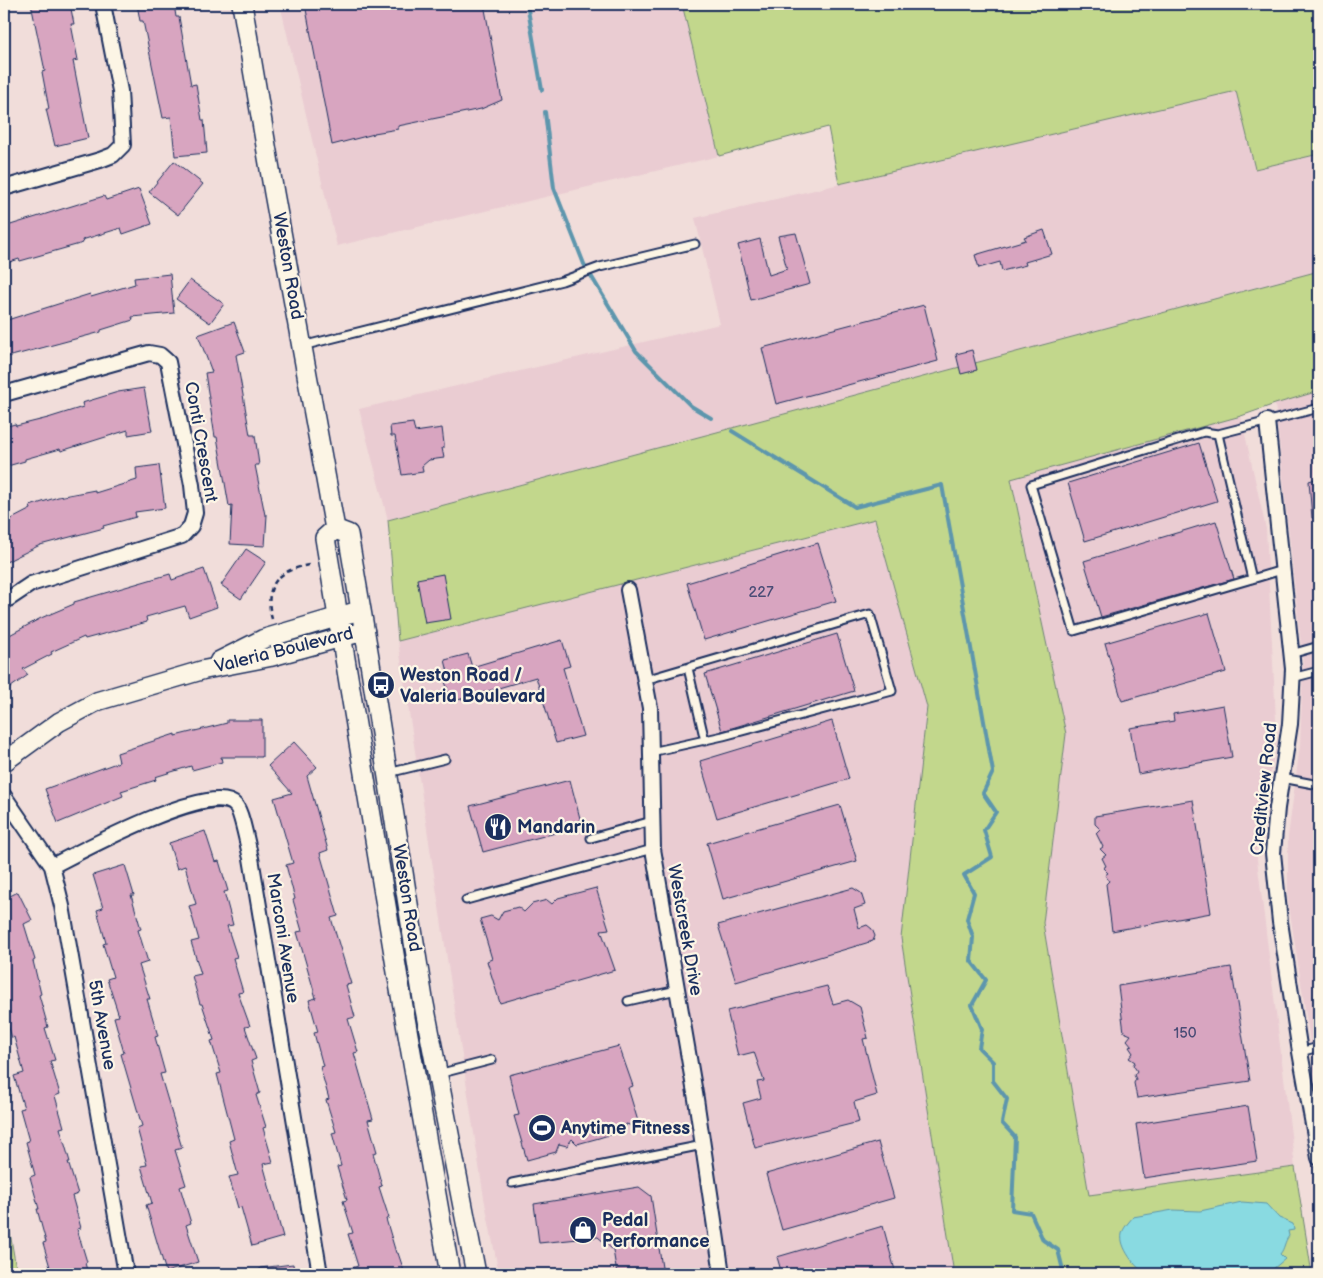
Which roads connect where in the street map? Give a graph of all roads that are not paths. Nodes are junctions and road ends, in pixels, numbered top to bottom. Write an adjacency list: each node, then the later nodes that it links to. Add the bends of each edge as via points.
1 (103, 4): 3 (street, via 120,91 123,145 113,155 100,160)
2 (242, 4): 5 (main road, Weston Road)
3 (4, 188)
4 (695, 244): 5 (lane)
5 (302, 346): 10 (main road, Weston Road)
6 (4, 394): 14 (street, Conti Crescent, via 149,353 160,355 168,362 195,513 191,526 182,536 31,584)
7 (1319, 408): 8 (lane)
8 (1267, 421): 9 (lane); 11 (street, Creditview Road)
9 (1218, 434): 12 (lane); 12 (lane, via 1204,432 1031,485 1074,630)
10 (335, 529): 15 (main road, Weston Road, via 348,534); 16 (main road, Weston Road, via 325,538)
11 (1282, 570): 12 (lane); 20 (street, Creditview Road)
12 (1252, 578)
13 (628, 590): 25 (street, Westcreek Drive)
14 (4, 602)
15 (361, 610): 16 (street, Valeria Boulevard); 17 (main road, Weston Road)
16 (339, 617): 18 (main road, Weston Road); 22 (street, Valeria Boulevard, via 263,639)
17 (365, 631): 18 (street, Valeria Boulevard); 30 (main road, Weston Road)
18 (343, 636): 22 (street, Valeria Boulevard, via 270,657); 50 (main road, Weston Road, via 396,969)
19 (1319, 646): 20 (lane)
20 (1291, 654): 24 (street, Creditview Road)
21 (688, 668): 25 (lane); 26 (lane); 26 (lane, via 870,614 892,691)
22 (203, 670): 29 (street, Valeria Boulevard, via 84,707)
23 (1319, 671): 24 (lane)
24 (1292, 678): 31 (street, Creditview Road, via 1290,724)
25 (645, 680): 27 (street, Westcreek Drive, via 650,708)
26 (705, 741): 27 (lane)
27 (650, 752): 34 (street, Westcreek Drive)
28 (445, 759): 30 (lane)
29 (4, 762)
30 (388, 773): 44 (main road, Weston Road)
31 (1282, 778): 32 (lane); 42 (street, Creditview Road, via 1273,853)
32 (1319, 785)
33 (4, 796): 37 (street, 5th Avenue)
34 (652, 821): 35 (lane); 36 (street, Westcreek Drive)
35 (591, 838)
36 (652, 849): 38 (lane); 39 (street, Westcreek Drive)
37 (52, 866): 48 (street, 5th Avenue, via 62,906); 49 (street, Marconi Avenue, via 161,814 217,799 237,807 251,858)
38 (466, 900)
39 (677, 990): 40 (lane); 45 (street, Westcreek Drive)
40 (628, 1002)
41 (1319, 1047): 42 (lane)
42 (1300, 1052): 46 (street, Creditview Road)
43 (492, 1060): 44 (lane)
44 (438, 1074): 51 (main road, Weston Road)
45 (704, 1144): 47 (lane); 52 (street, Westcreek Drive)
46 (1319, 1158)
47 (512, 1183)
48 (126, 1274)
49 (320, 1274)
50 (450, 1274)
51 (476, 1274)
52 (722, 1274)

